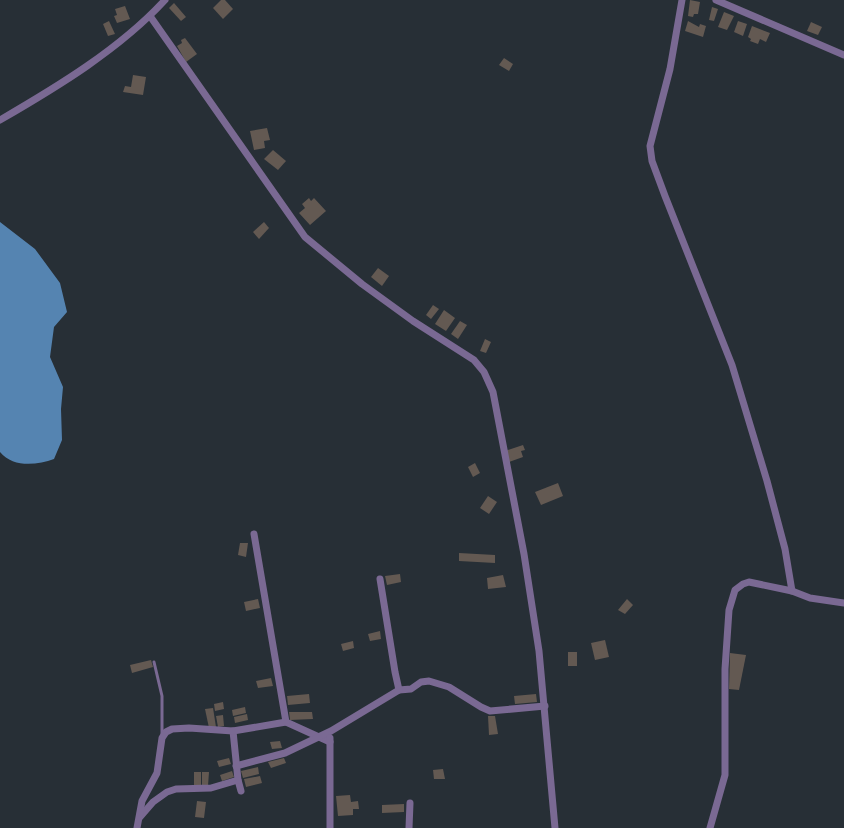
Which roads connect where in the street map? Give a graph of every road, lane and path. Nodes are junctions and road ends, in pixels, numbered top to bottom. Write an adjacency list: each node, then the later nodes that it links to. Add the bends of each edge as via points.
1 (165, 0): 4 (street)
2 (682, 0): 9 (street, via 650,154 732,365 767,481)
3 (716, 0): 5 (street)
4 (150, 16): 6 (street, via 75,75); 13 (street, via 305,237 362,284 474,360 484,372 493,392 524,554)
5 (844, 54)
6 (0, 120)
7 (254, 534): 14 (street)
8 (380, 579): 12 (street)
9 (792, 591): 10 (street, via 810,598); 29 (street, via 749,582 738,588 731,600 724,669 725,775)
10 (844, 603)
11 (154, 662): 18 (lane, via 162,696)
12 (399, 690): 13 (street, via 429,681 454,689 490,710); 16 (street)
13 (546, 706): 28 (street)
14 (286, 722): 15 (street); 17 (street)
15 (233, 731): 18 (street, via 172,729); 20 (street)
16 (330, 731): 17 (street); 19 (street)
17 (318, 737): 19 (street); 20 (street, via 285,753)
18 (162, 738): 24 (street, via 157,774 144,794)
19 (330, 742): 26 (street)
20 (236, 766): 21 (street)
21 (238, 780): 22 (street); 24 (street, via 211,788 167,792)
22 (241, 791)
23 (410, 803): 27 (street)
24 (139, 818): 25 (street)
25 (137, 828)
26 (330, 828)
27 (409, 828)
28 (555, 828)
29 (710, 828)

